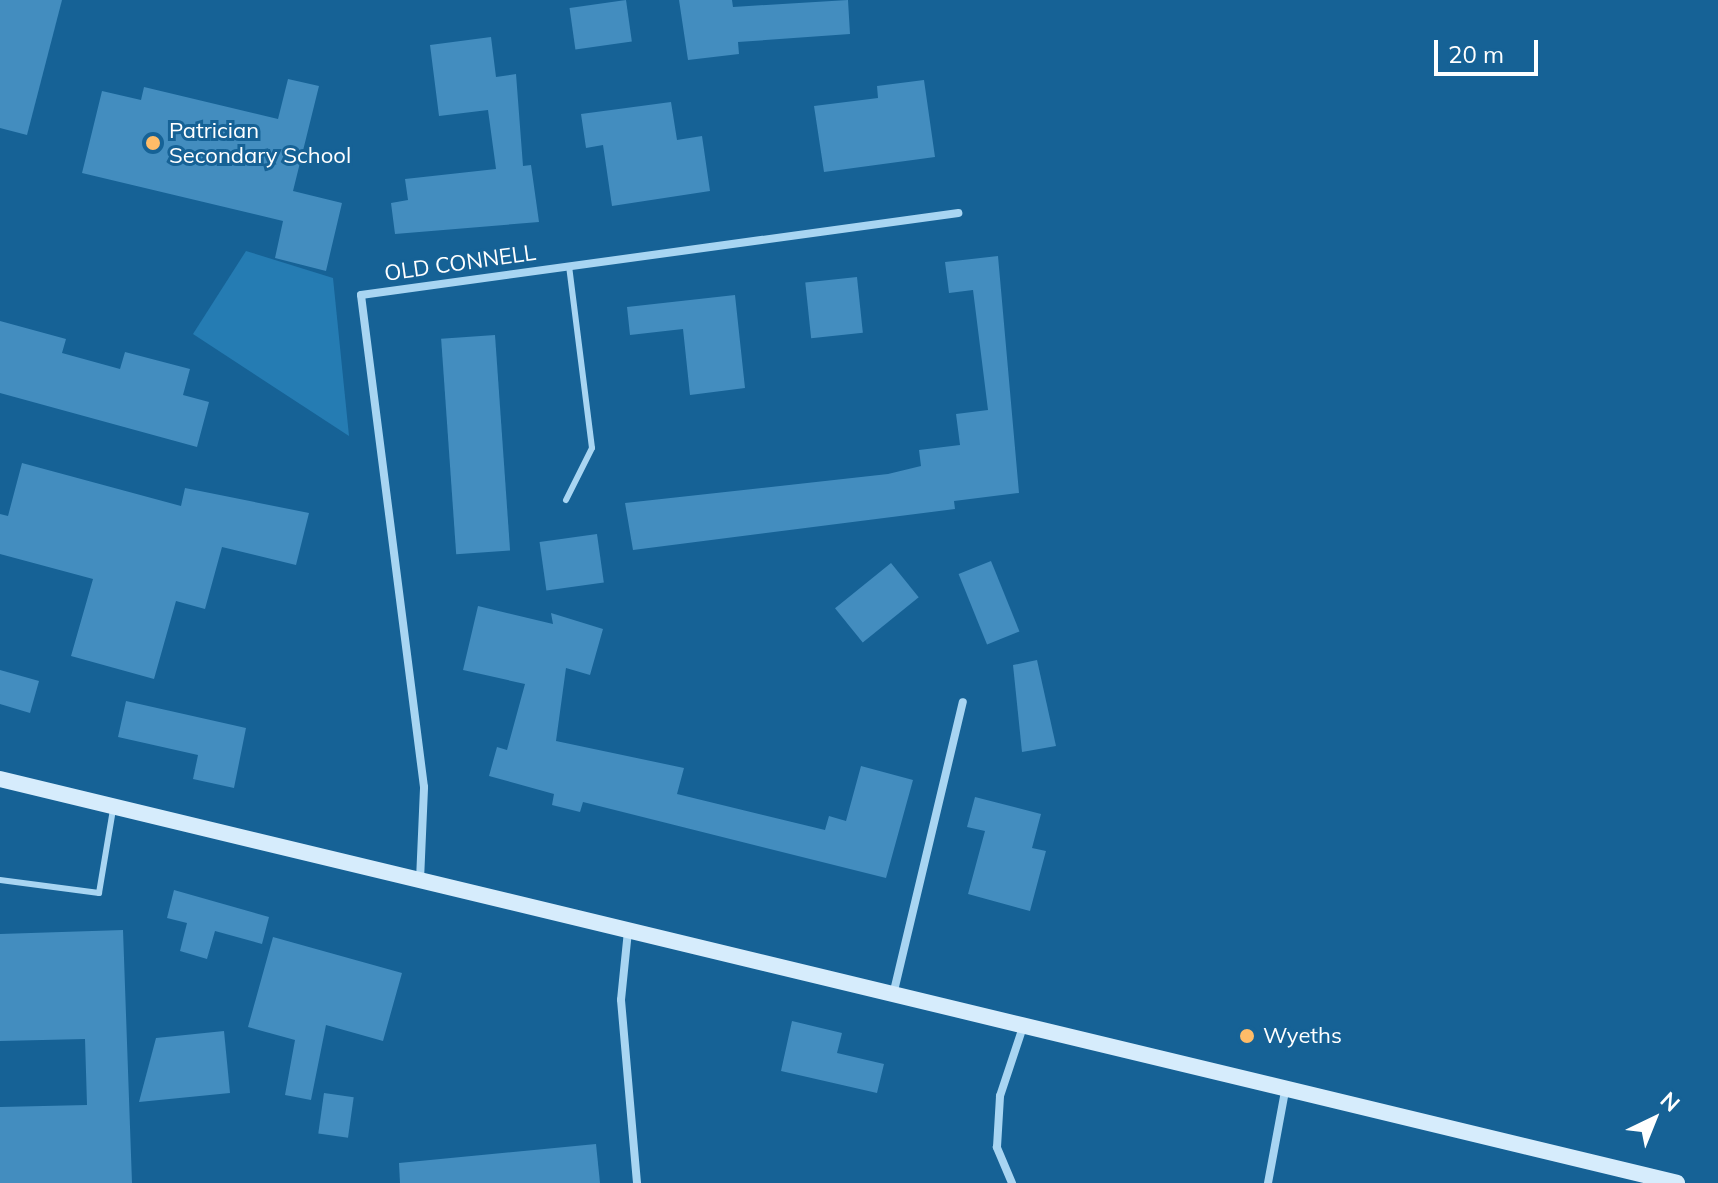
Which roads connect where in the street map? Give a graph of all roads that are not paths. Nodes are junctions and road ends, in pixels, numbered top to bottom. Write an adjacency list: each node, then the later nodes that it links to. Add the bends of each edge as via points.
1 (958, 213): 2 (street, OLD CONNELL)
2 (569, 266): 3 (lane, via 592,448); 8 (street, OLD CONNELL, via 361,295 424,787)
3 (566, 500)
4 (963, 702): 10 (street)
5 (0, 779): 6 (main road)
6 (114, 806): 7 (lane, via 99,893); 8 (main road)
7 (0, 880)
8 (420, 881): 9 (main road)
9 (628, 931): 10 (main road); 13 (street, via 621,1000)
10 (893, 995): 11 (main road)
11 (1023, 1027): 12 (main road); 14 (street, via 1000,1096 997,1147)
12 (1285, 1091): 15 (street); 16 (main road)
13 (637, 1183)
14 (1012, 1183)
15 (1268, 1183)
16 (1677, 1183)

